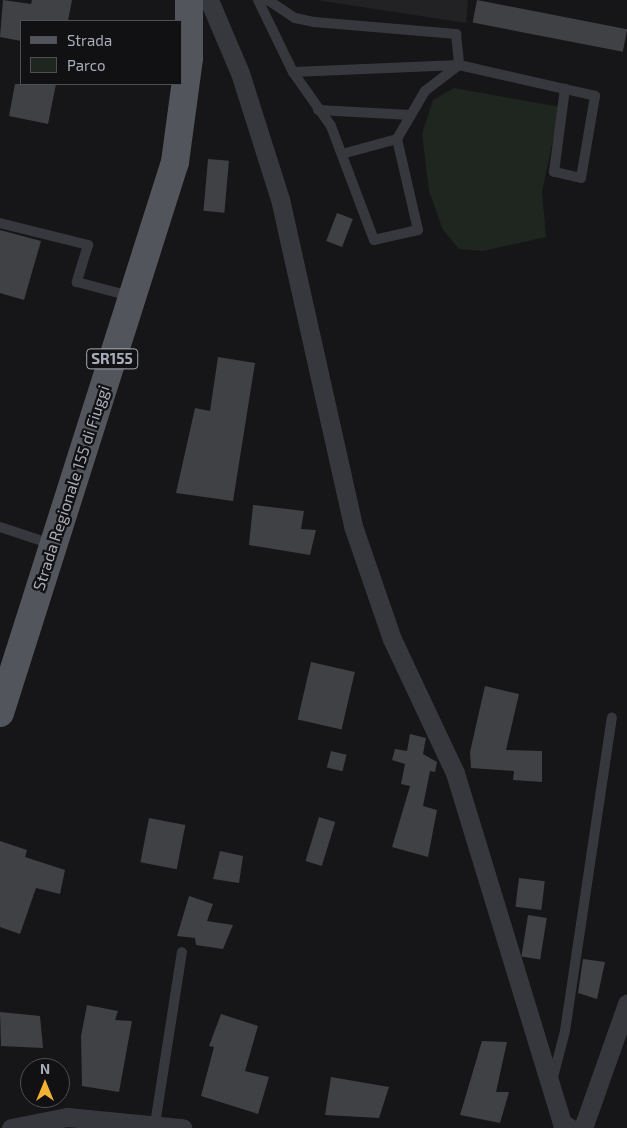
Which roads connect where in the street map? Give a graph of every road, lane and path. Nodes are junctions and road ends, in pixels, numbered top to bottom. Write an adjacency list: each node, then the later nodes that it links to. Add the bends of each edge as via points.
1 (189, 0): 13 (main road, Strada Regionale 155 di Fiuggi / SR155, via 189,58 175,162)
2 (209, 0): 20 (street, via 240,73 280,199 353,526 392,639 455,773)
3 (258, 0): 6 (lane)
4 (268, 0): 5 (lane, via 295,18 314,22 456,34)
5 (459, 65): 6 (lane); 7 (lane); 9 (lane, via 425,91)
6 (293, 72): 8 (lane)
7 (565, 89): 7 (lane, via 554,172 581,178 595,96)
8 (318, 110): 9 (lane); 11 (lane, via 331,126)
9 (411, 115): 10 (lane)
10 (396, 139): 11 (lane); 11 (lane, via 418,230 374,240)
11 (342, 154)
12 (0, 222): 13 (lane, via 88,245 77,282)
13 (132, 297): 15 (main road, Strada Regionale 155 di Fiuggi / SR155)
14 (0, 527): 15 (lane)
15 (53, 544): 16 (main road, Strada Regionale 155 di Fiuggi / SR155)
16 (0, 712)
17 (612, 717): 20 (lane, via 565,1031)
18 (182, 952): 21 (lane)
19 (627, 1004): 25 (street)
20 (551, 1084): 24 (street, via 562,1122)
21 (155, 1124): 22 (street, via 67,1117); 23 (street)
22 (11, 1128)
23 (182, 1128)
24 (570, 1128)
25 (583, 1128)

